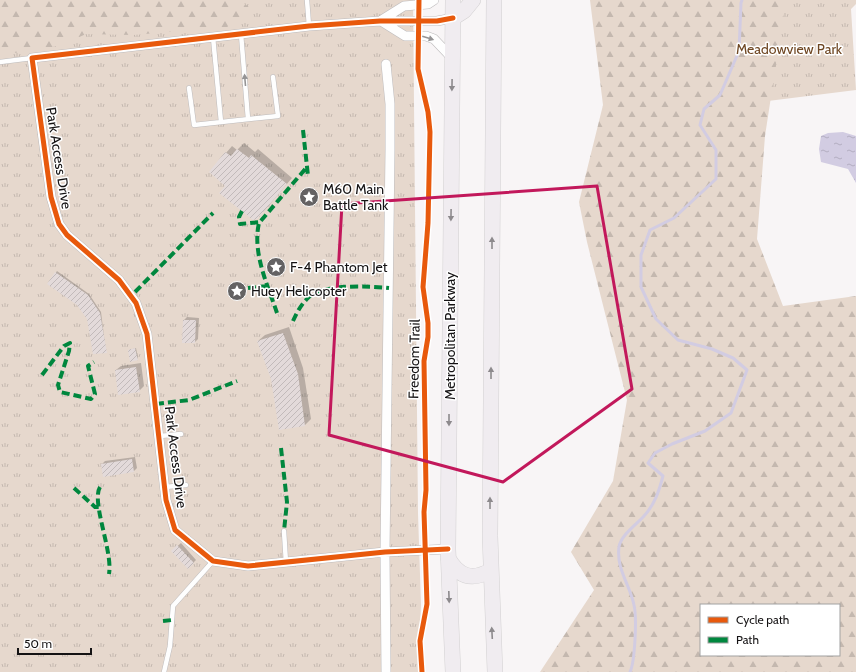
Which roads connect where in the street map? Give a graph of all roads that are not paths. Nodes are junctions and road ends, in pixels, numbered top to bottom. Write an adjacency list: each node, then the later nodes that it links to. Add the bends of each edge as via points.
1 (307, 0): 8 (lane)
2 (434, 0): 7 (street, via 428,4 404,6)
3 (453, 0): 6 (main road, Metropolitan Parkway)
4 (473, 0): 6 (main road, via 464,11)
5 (494, 0): 28 (main road, one-way to 5)
6 (452, 18): 7 (street, via 437,21); 12 (main road, Metropolitan Parkway)
7 (380, 21): 8 (street); 12 (street, one-way to 12, via 404,36 426,36 434,39)
8 (309, 26): 9 (street)
9 (241, 34): 10 (street); 17 (lane, one-way to 9)
10 (213, 37): 11 (street); 18 (lane)
11 (32, 58): 13 (lane); 20 (street, Park Access Drive, via 54,211 67,235 119,280 136,303 147,334)
12 (452, 58): 25 (main road, Metropolitan Parkway, one-way to 25)
13 (0, 62)
14 (386, 64): 24 (street, via 390,104 390,157)
15 (273, 77): 17 (lane, via 278,116)
16 (190, 88): 18 (lane, via 194,125)
17 (248, 119): 18 (lane)
18 (222, 122)
19 (181, 434): 20 (lane)
20 (160, 436): 22 (street, Park Access Drive)
21 (186, 485): 22 (lane)
22 (165, 487): 26 (street, Park Access Drive, via 175,530)
23 (284, 531): 27 (lane)
24 (385, 552): 25 (street, Park Access Drive); 27 (street, Park Access Drive); 30 (street)
25 (448, 554): 28 (main road, via 454,568 466,575); 31 (main road, Metropolitan Parkway, one-way to 31)
26 (213, 561): 27 (street, Park Access Drive, via 248,566); 29 (lane, via 173,606 170,646)
27 (286, 563)
28 (490, 571): 32 (main road, one-way to 28)
29 (164, 672)
30 (386, 672)
31 (453, 672)
32 (495, 672)

